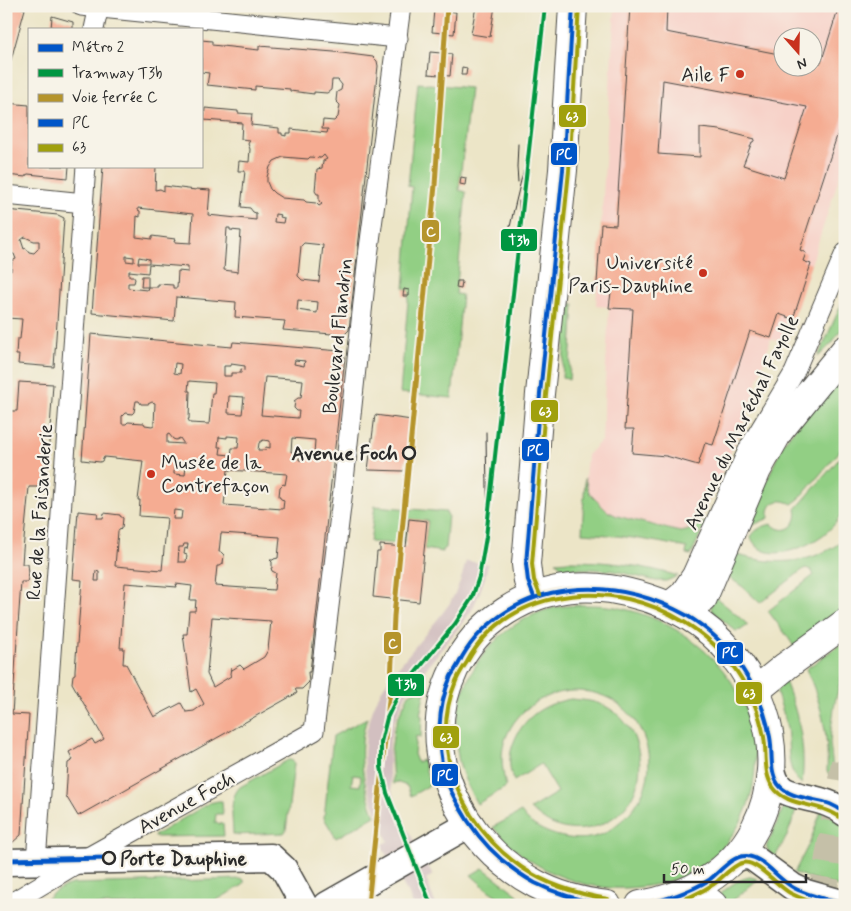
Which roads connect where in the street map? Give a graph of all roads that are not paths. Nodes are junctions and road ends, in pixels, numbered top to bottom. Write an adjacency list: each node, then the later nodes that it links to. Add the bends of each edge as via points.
1 (401, 6): 5 (street, Boulevard Flandrin)
2 (573, 6): 11 (main road, via 563,170 526,564)
3 (93, 7): 4 (street); 5 (street)
4 (94, 28)
5 (398, 38): 15 (street, Boulevard Flandrin, via 368,256)
6 (86, 168): 8 (street, Rue de la Faisanderie)
7 (6, 195): 8 (street)
8 (84, 203): 21 (street, Rue de la Faisanderie)
9 (845, 253): 12 (street, Avenue du Maréchal Fayolle, via 794,373 749,448 692,574 680,592)
10 (845, 350): 12 (main road, via 779,431 757,470 703,598)
11 (534, 597): 12 (main road, via 561,589 587,587 645,596); 18 (main road, via 515,605 478,634 461,657 444,697 439,731 444,771 450,790)
12 (675, 609): 14 (main road, via 708,631 729,652)
13 (845, 623): 14 (main road)
14 (755, 691): 16 (main road, via 769,729)
15 (314, 731): 19 (street, Avenue Foch)
16 (772, 768): 17 (main road, via 783,790 829,803); 22 (main road, via 766,805 752,835)
17 (845, 813)
18 (470, 824): 23 (main road, via 493,853); 29 (main road)
19 (81, 860): 21 (main road); 27 (street, Avenue Foch); 28 (main road, via 271,857 284,869)
20 (6, 862): 21 (main road)
21 (36, 862)
22 (730, 862): 24 (main road, via 708,880); 26 (main road, via 740,856 752,857 794,887)
23 (526, 878): 25 (main road); 30 (main road, via 534,889)
24 (680, 895): 31 (main road); 32 (main road, via 702,896)
25 (588, 904)
26 (845, 904)
27 (8, 905)
28 (304, 905)
29 (327, 905)
30 (536, 905)
31 (640, 905)
32 (713, 905)

